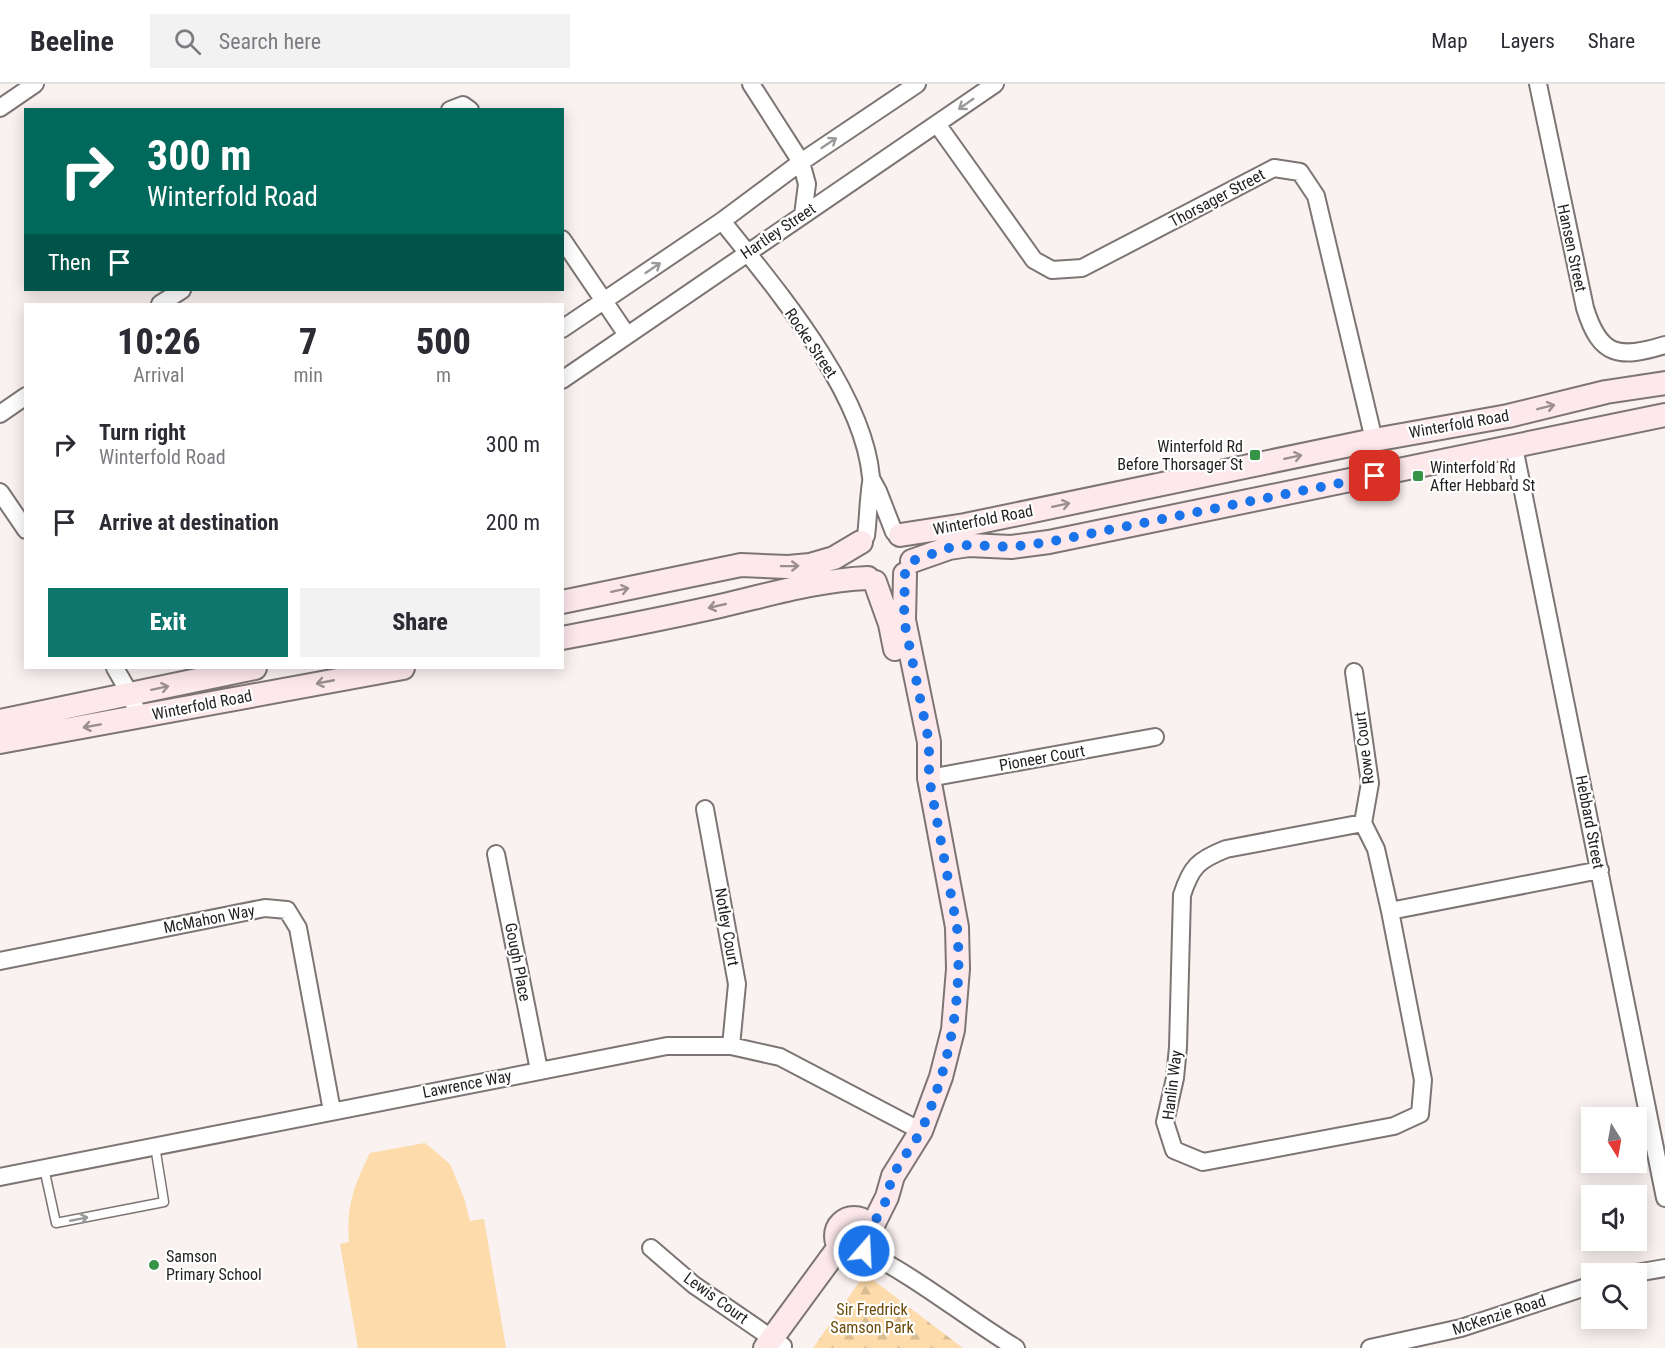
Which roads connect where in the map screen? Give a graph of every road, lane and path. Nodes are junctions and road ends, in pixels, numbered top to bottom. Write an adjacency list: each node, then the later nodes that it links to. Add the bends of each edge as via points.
1 (35, 84): 6 (street)
2 (751, 84): 8 (street)
3 (917, 84): 8 (street, one-way to 3)
4 (995, 84): 7 (street, Hartley Street, one-way to 7)
5 (1538, 84): 18 (street, Hansen Street, via 1585,308 1595,335 1623,353)
6 (0, 108)
7 (937, 124): 9 (street, Hartley Street); 24 (street, Thorsager Street, via 1034,260 1052,270 1082,268 1274,168 1300,172 1316,196)
8 (801, 162): 9 (street, via 807,184); 10 (street)
9 (802, 215): 12 (street, Hartley Street)
10 (722, 221): 12 (street, Rocke Street); 14 (street, one-way to 10)
11 (564, 241): 14 (street)
12 (747, 252): 17 (street, Hartley Street); 26 (street, Rocke Street, via 836,379 861,434)
13 (180, 291): 15 (street)
14 (604, 301): 16 (street); 17 (street)
15 (162, 303)
16 (564, 328)
17 (627, 335): 19 (street, Hartley Street)
18 (1665, 345)
19 (564, 379)
20 (1665, 383): 24 (main road, Winterfold Road, one-way to 20)
21 (24, 397): 22 (street)
22 (0, 414)
23 (1665, 415): 25 (main road, Winterfold Road)
24 (1374, 440): 29 (main road, Winterfold Road, one-way to 24, via 965,525)
25 (1514, 447): 31 (main road, Winterfold Road, via 1049,542 949,548); 48 (street, Hebbard Street)
26 (872, 480): 29 (street, Rocke Street); 30 (street, Rocke Street)
27 (0, 492): 28 (street)
28 (24, 527)
29 (897, 533): 30 (main road, via 880,530); 31 (main road, via 909,546)
30 (864, 539): 32 (main road, via 858,550 858,565); 33 (main road, one-way to 30, via 741,565 810,565 834,558)
31 (908, 568): 32 (main road, via 891,583); 44 (main road, via 904,620 929,742)
32 (871, 580): 34 (main road, one-way to 34, via 841,579 814,584); 44 (main road, via 890,624 915,744)
33 (564, 602)
34 (564, 638)
35 (116, 669): 39 (street)
36 (250, 669): 39 (main road, Winterfold Road, one-way to 36)
37 (398, 669): 40 (main road, Winterfold Road, one-way to 40)
38 (1353, 672): 46 (street, Rowe Court, via 1370,783)
39 (130, 694): 40 (street); 41 (main road, Winterfold Road)
40 (139, 717): 43 (main road, Winterfold Road, one-way to 43)
41 (0, 721)
42 (1155, 737): 44 (street, Pioneer Court)
43 (0, 742)
44 (929, 778): 54 (main road, via 957,927 958,969 949,1053)
45 (705, 809): 51 (street, Notley Court, via 737,984)
46 (1363, 823): 49 (street, Hanlin Way, via 1376,849); 49 (street, Hanlin Way, via 1226,849 1194,866 1182,895 1177,1058 1165,1122 1174,1150 1203,1162 1394,1126 1420,1114 1423,1080)
47 (496, 854): 52 (street, Gough Place)
48 (1600, 870): 49 (street); 58 (street, Hebbard Street)
49 (1390, 911)
50 (0, 961): 53 (street, McMahon Way, via 266,908 287,910 298,928)
51 (731, 1046): 52 (street, Lawrence Way, via 667,1046); 54 (street, Lawrence Way, via 780,1057)
52 (539, 1070): 53 (street, Lawrence Way)
53 (332, 1111): 55 (street, Lawrence Way)
54 (921, 1131): 59 (main road, via 893,1176 876,1188)
55 (155, 1146): 56 (street, Lawrence Way); 56 (lane, one-way to 55, via 56,1223 164,1202)
56 (44, 1168): 57 (street, Lawrence Way)
57 (0, 1176)
58 (1665, 1198)
59 (859, 1240): 65 (main road); 66 (street)
60 (651, 1248): 65 (street, Lewis Court)
61 (1665, 1268): 62 (street)
62 (1647, 1271)
63 (1581, 1289): 64 (street, McKenzie Road)
64 (1425, 1343): 67 (street, McKenzie Road)
65 (775, 1345)
66 (1016, 1348)
67 (1370, 1348)

